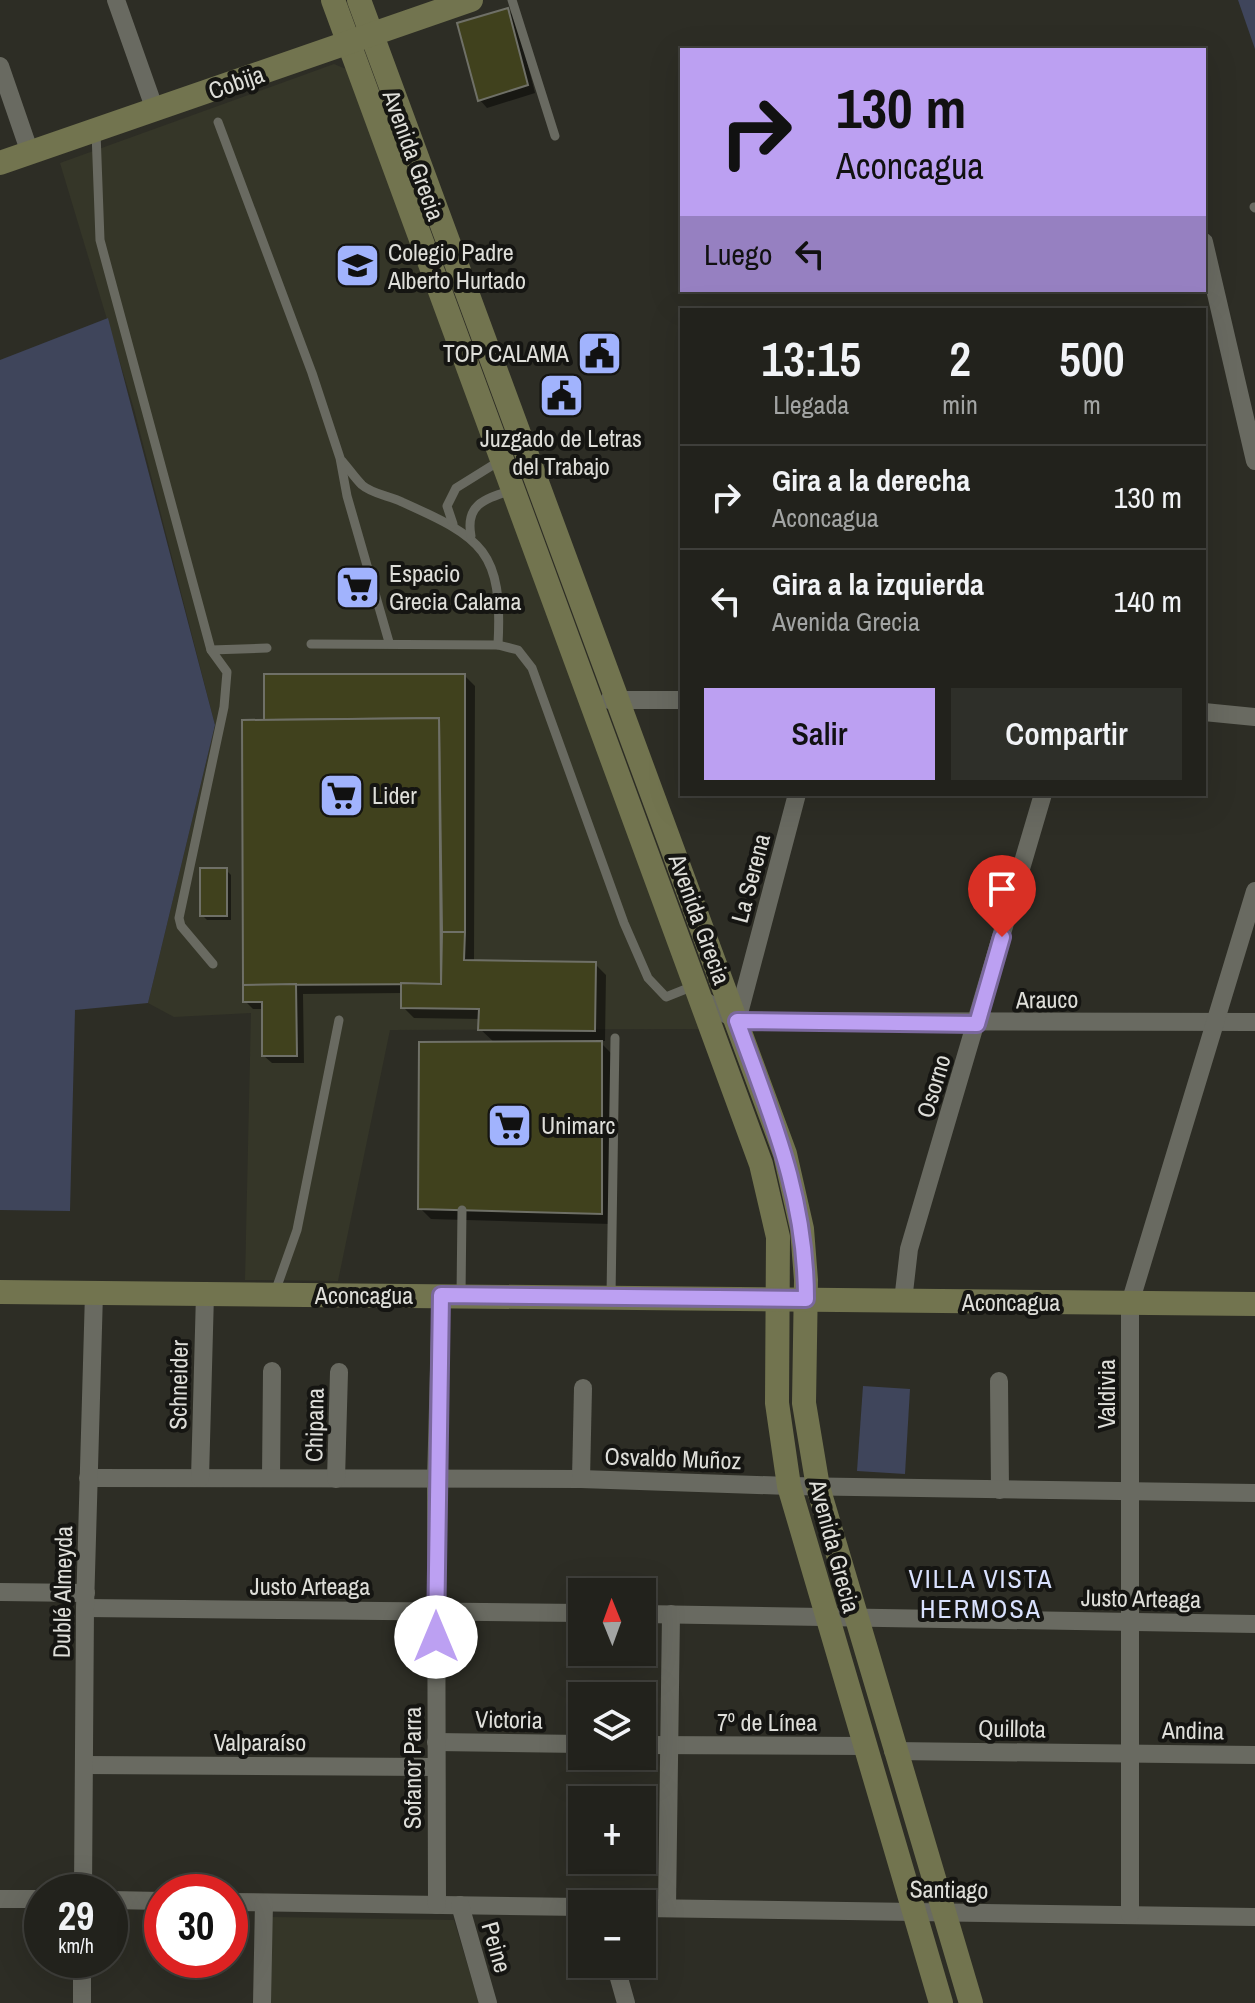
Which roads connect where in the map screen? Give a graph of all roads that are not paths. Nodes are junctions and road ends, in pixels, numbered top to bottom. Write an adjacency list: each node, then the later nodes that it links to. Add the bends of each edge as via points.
1 (116, 0): 8 (street)
2 (333, 0): 6 (main road, Avenida Grecia)
3 (359, 0): 6 (main road, Avenida Grecia)
4 (471, 0): 6 (main road, Cobija)
5 (512, 0): 11 (lane)
6 (359, 39): 8 (main road, Cobija); 17 (main road, Avenida Grecia); 27 (main road, Avenida Grecia)
7 (0, 66): 12 (street)
8 (155, 110): 10 (main road, Cobija)
9 (218, 122): 16 (lane)
10 (96, 130): 12 (main road, Cobija); 26 (lane, via 100,240)
11 (555, 136)
12 (30, 153): 13 (main road, Cobija)
13 (0, 163)
14 (1206, 248): 15 (street)
15 (1246, 374): 18 (street)
16 (340, 458): 20 (lane, via 365,488); 22 (lane)
17 (502, 460): 19 (main road, Avenida Grecia); 20 (lane, via 456,488 447,506)
18 (1255, 461)
19 (514, 489): 21 (lane, via 472,509); 27 (main road, Avenida Grecia)
20 (453, 524): 21 (lane)
21 (471, 536): 24 (lane, via 486,555 496,584)
22 (389, 642): 23 (lane); 24 (lane)
23 (311, 644)
24 (498, 645): 35 (lane, via 518,650 532,668 648,978 666,997)
25 (267, 648): 26 (lane)
26 (211, 650): 34 (lane, via 227,672 224,707 179,918)
27 (606, 700): 28 (street); 35 (main road, Avenida Grecia); 37 (main road, Avenida Grecia)
28 (680, 700)
29 (1206, 712): 30 (street)
30 (1255, 717)
31 (796, 796): 37 (street, La Serena)
32 (1042, 796): 40 (street, Osorno)
33 (1255, 891): 38 (street, Valdivia)
34 (213, 964)
35 (700, 992): 37 (street); 49 (main road, Avenida Grecia, via 772,1201)
36 (339, 1020): 46 (lane, via 297,1230)
37 (737, 1021): 40 (street, Arauco); 50 (main road, Avenida Grecia, via 798,1199)
38 (1216, 1021): 39 (street, Arauco); 40 (street, Arauco); 52 (street, Valdivia)
39 (1255, 1022)
40 (977, 1024): 51 (street, Osorno, via 909,1249)
41 (615, 1038): 48 (lane)
42 (462, 1210): 47 (lane)
43 (0, 1292): 44 (main road, Aconcagua)
44 (94, 1293): 45 (main road, Aconcagua); 59 (street, Dublé Almeyda)
45 (205, 1294): 46 (main road, Aconcagua); 60 (street, Schneider)
46 (274, 1295): 47 (main road, Aconcagua)
47 (451, 1295): 48 (main road, Aconcagua); 63 (street, Sofanor Parra)
48 (611, 1296): 49 (main road, Aconcagua)
49 (779, 1298): 50 (main road, Aconcagua); 64 (main road, Avenida Grecia, via 777,1403)
50 (806, 1299): 51 (main road, Aconcagua); 65 (main road, Avenida Grecia, via 804,1403)
51 (903, 1301): 52 (main road, Aconcagua)
52 (1130, 1303): 53 (main road, Aconcagua); 67 (street, Valdivia)
53 (1255, 1304)
54 (272, 1371): 58 (street)
55 (339, 1372): 61 (street, Chipana)
56 (999, 1381): 66 (street)
57 (583, 1388): 62 (street)
58 (271, 1477): 60 (street, Osvaldo Muñoz); 61 (street, Osvaldo Muñoz)
59 (88, 1478): 60 (street, Osvaldo Muñoz); 70 (street, Dublé Almeyda)
60 (200, 1478)
61 (336, 1479): 63 (street, Osvaldo Muñoz)
62 (581, 1479): 63 (street, Osvaldo Muñoz); 64 (street, Osvaldo Muñoz)
63 (436, 1480): 71 (street, Sofanor Parra)
64 (789, 1486): 65 (street, Osvaldo Muñoz); 75 (main road, Avenida Grecia)
65 (818, 1487): 66 (street, Osvaldo Muñoz); 76 (main road, Avenida Grecia)
66 (1000, 1490): 67 (street, Osvaldo Muñoz)
67 (1130, 1492): 68 (street, Osvaldo Muñoz); 77 (street, Valdivia)
68 (1255, 1493)
69 (0, 1592): 70 (street, Justo Arteaga)
70 (85, 1600): 71 (street, Justo Arteaga); 87 (street, Dublé Almeyda)
71 (436, 1610): 72 (street, Justo Arteaga); 79 (street, Sofanor Parra)
72 (568, 1613)
73 (656, 1614): 74 (street, Justo Arteaga)
74 (671, 1614): 75 (street, Justo Arteaga); 82 (street)
75 (826, 1615): 76 (street, Justo Arteaga); 83 (main road, Avenida Grecia)
76 (853, 1616): 77 (street, Justo Arteaga); 84 (main road, Avenida Grecia)
77 (1130, 1622): 78 (street, Justo Arteaga); 85 (street, Valdivia)
78 (1255, 1624)
79 (436, 1742): 80 (street, Victoria); 88 (street, Sofanor Parra)
80 (568, 1744)
81 (656, 1745): 82 (street)
82 (669, 1745): 83 (street, 7º de Línea); 98 (street)
83 (865, 1746): 99 (main road, Avenida Grecia)
84 (893, 1751): 85 (street, Quillota); 100 (main road, Avenida Grecia)
85 (1130, 1754): 86 (street, Andina); 101 (street, Valdivia)
86 (1255, 1755)
87 (84, 1765): 88 (street, Valparaíso); 89 (street, Dublé Almeyda)
88 (435, 1767): 94 (street, Sofanor Parra)
89 (83, 1874)
90 (0, 1899): 91 (street)
91 (24, 1899)
92 (248, 1903): 93 (street)
93 (264, 1903): 94 (street); 106 (street)
94 (437, 1905): 95 (street)
95 (460, 1905): 96 (street); 107 (street, Peine)
96 (568, 1907)
97 (656, 1908): 98 (street, Santiago)
98 (667, 1908): 99 (street, Santiago)
99 (914, 1912): 100 (street, Santiago); 109 (main road, Avenida Grecia)
100 (944, 1912): 101 (street, Santiago); 110 (main road, Avenida Grecia)
101 (1130, 1915): 102 (street, Santiago)
102 (1255, 1917)
103 (82, 1978): 105 (street)
104 (619, 1978): 108 (street)
105 (82, 2003)
106 (262, 2003)
107 (488, 2003)
108 (626, 2003)
109 (941, 2003)
110 (971, 2003)

